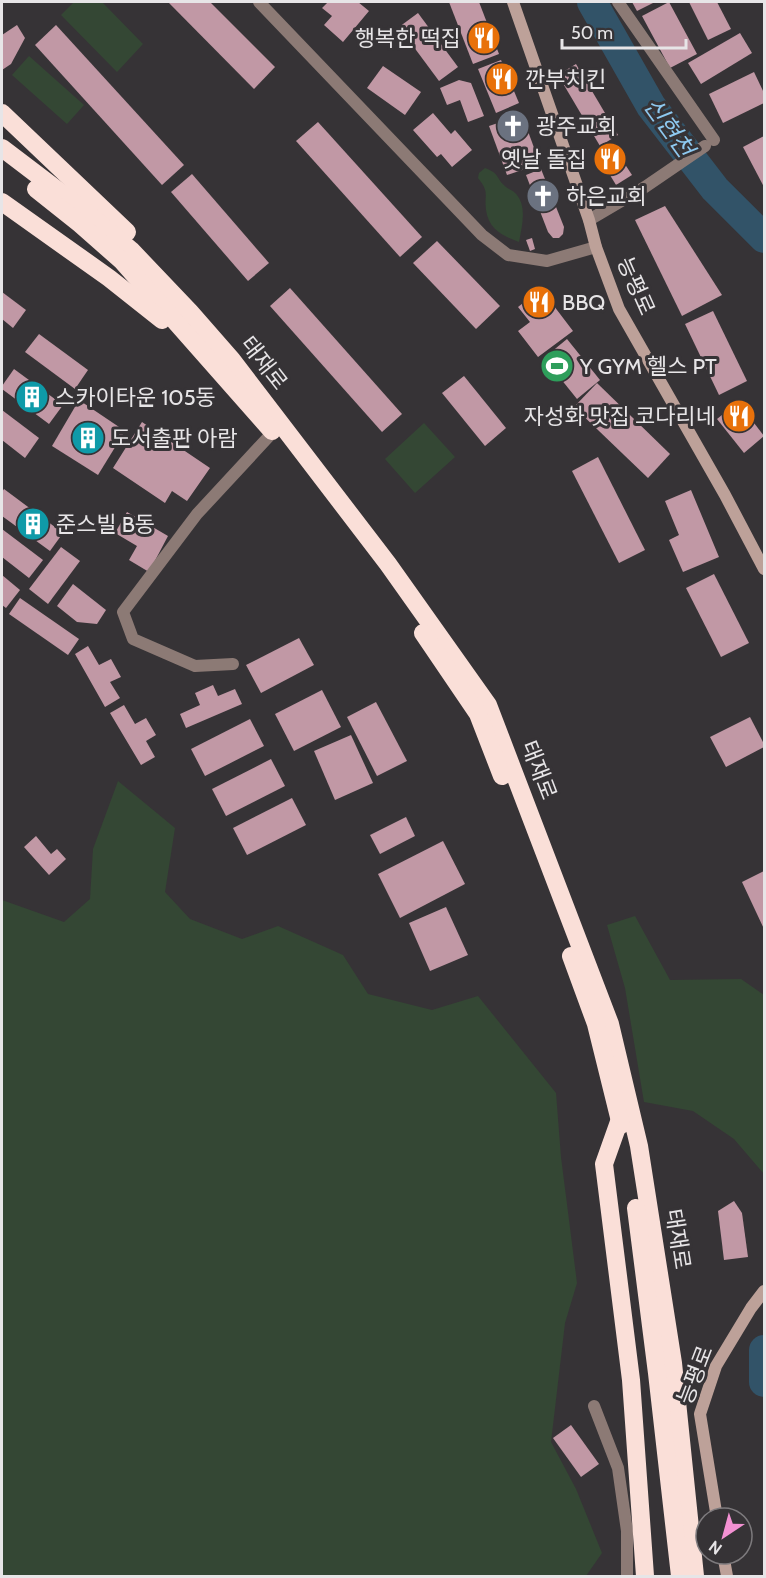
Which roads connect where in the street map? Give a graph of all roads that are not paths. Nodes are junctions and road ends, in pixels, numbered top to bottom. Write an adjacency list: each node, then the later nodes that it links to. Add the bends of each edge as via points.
1 (259, 2): 9 (street, via 482,235 508,255 547,261)
2 (513, 2): 8 (main road, 능평로)
3 (618, 2): 8 (street, via 710,143)
4 (2, 112): 10 (highway, via 156,259 215,328)
5 (2, 148): 10 (highway, 태재로, via 131,250 190,312)
6 (2, 162): 10 (highway, 태재로, via 122,261)
7 (2, 202): 10 (highway)
8 (589, 220): 9 (main road, 능평로)
9 (596, 247): 12 (main road, 능평로, via 619,309)
10 (225, 365): 11 (highway, 태재로); 21 (highway, 태재로, via 388,564 488,705 610,1024 639,1146 673,1363)
11 (273, 432): 13 (street, via 197,514 123,612 133,639 195,666); 14 (highway, 태재로, via 379,569 478,714 596,1024)
12 (765, 569)
13 (233, 664)
14 (620, 1119): 19 (highway, via 604,1164 631,1380); 20 (highway, 태재로, via 630,1160)
15 (765, 1292): 17 (main road, 능평로, via 716,1366 700,1414)
16 (594, 1406): 18 (street, via 618,1468 627,1531)
17 (715, 1506)
18 (627, 1576)
19 (645, 1576)
20 (680, 1576)
21 (695, 1576)

